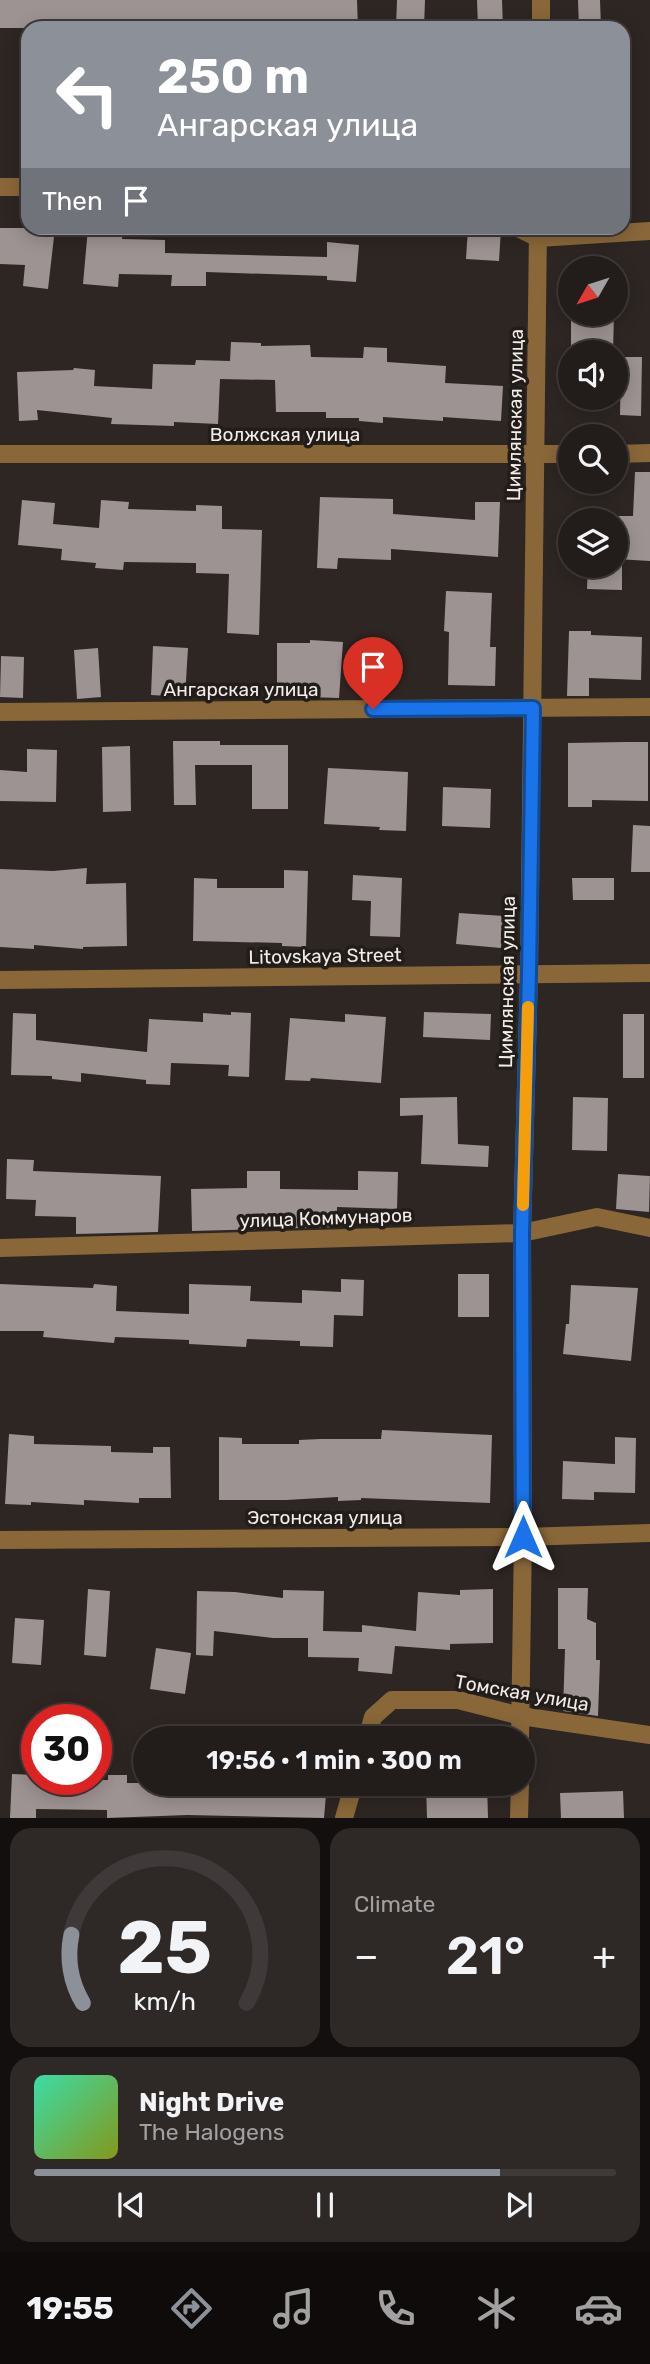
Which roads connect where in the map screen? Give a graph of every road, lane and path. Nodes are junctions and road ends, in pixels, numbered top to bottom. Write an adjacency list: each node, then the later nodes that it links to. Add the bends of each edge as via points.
1 (541, 0): 2 (street)
2 (541, 21)
3 (0, 187): 4 (street)
4 (21, 187)
5 (630, 231): 6 (street)
6 (650, 231)
7 (538, 235): 12 (street, Цимлянская улица)
8 (650, 453): 11 (street)
9 (0, 454): 12 (street, Волжская улица)
10 (558, 454): 12 (street, Волжская улица)
11 (628, 454)
12 (536, 455): 14 (street, Цимлянская улица)
13 (650, 707): 14 (street, Ангарская улица)
14 (533, 708): 15 (street, Ангарская улица); 16 (street, Цимлянская улица)
15 (0, 712)
16 (529, 974): 17 (street, Litovskaya Street); 18 (street, Litovskaya Street); 20 (street, Цимлянская улица)
17 (650, 974)
18 (0, 980)
19 (650, 1228): 20 (street, улица Коммунаров, via 597,1217)
20 (522, 1233): 21 (street, улица Коммунаров); 23 (street, Цимлянская улица)
21 (0, 1248)
22 (650, 1534): 23 (street, Эстонская улица)
23 (523, 1537): 24 (street, Эстонская улица); 25 (street, Цимлянская улица)
24 (0, 1540)
25 (521, 1716): 26 (street, Томская улица, via 458,1700 392,1700 373,1717); 27 (street, Цимлянская улица); 28 (street, Томская улица)
26 (370, 1726)
27 (521, 1726)
28 (650, 1735)
29 (350, 1796): 31 (street)
30 (520, 1796): 32 (street)
31 (344, 1818)
32 (519, 1818)

